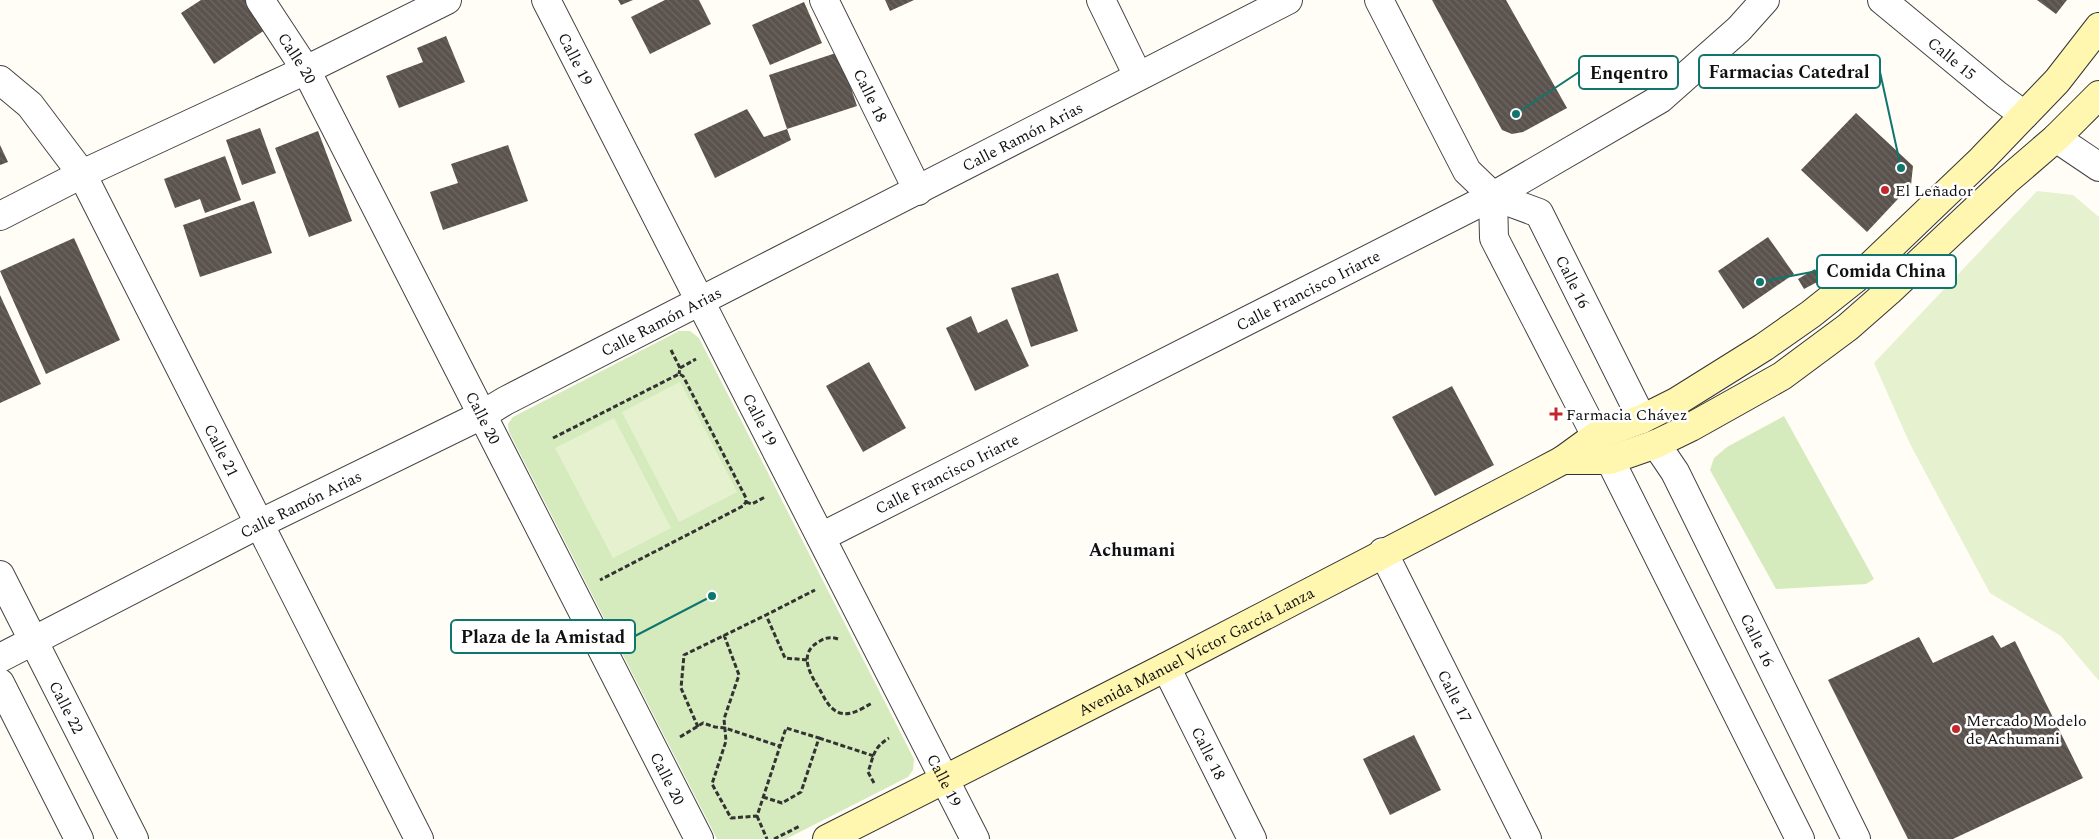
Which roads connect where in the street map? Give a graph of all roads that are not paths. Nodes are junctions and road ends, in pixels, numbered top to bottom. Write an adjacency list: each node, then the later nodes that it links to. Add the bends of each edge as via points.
1 (260, 0): 11 (street, Calle 20)
2 (447, 0): 11 (street)
3 (546, 0): 22 (street, Calle 19)
4 (824, 0): 19 (street, Calle 18)
5 (1101, 0): 12 (street)
6 (1288, 0): 12 (street, Calle Ramón Arias)
7 (1378, 0): 20 (street, Calle 16, via 1467,172)
8 (1765, 0): 20 (street, Calle Francisco Iriarte, via 1738,29 1660,99)
9 (1882, 0): 15 (street, Calle 15)
10 (2099, 27): 15 (main road, via 2057,81)
11 (306, 70): 18 (street); 23 (street, Calle 20)
12 (1138, 76): 19 (street, Calle Ramón Arias)
13 (0, 80): 18 (street, Calle 21, via 30,105)
14 (2099, 95): 16 (main road)
15 (2024, 115): 16 (main road); 24 (main road, via 1858,277 1764,347 1676,402)
16 (2056, 138): 17 (street); 26 (main road, via 1848,327 1782,376)
17 (2099, 167)
18 (82, 174): 21 (street); 29 (street, Calle 21)
19 (918, 191): 22 (street, Calle Ramón Arias)
20 (1493, 196): 24 (street, Calle 16, via 1539,213); 25 (street, via 1494,238); 30 (street, Calle Francisco Iriarte)
21 (0, 216)
22 (701, 301): 23 (street, Calle Ramón Arias); 30 (street, Calle 19)
23 (482, 414): 29 (street, Calle Ramón Arias); 42 (street, Calle 20)
24 (1642, 419): 25 (main road, Avenida Manuel Víctor García Lanza); 26 (main road)
25 (1596, 436): 27 (main road, Avenida Manuel Víctor García Lanza); 28 (main road)
26 (1656, 444): 28 (main road, Avenida Manuel Víctor García Lanza); 47 (street, Calle 16, via 1675,472)
27 (1563, 460): 28 (main road, Avenida Manuel Víctor García Lanza); 31 (main road, Avenida Manuel Víctor García Lanza)
28 (1610, 460): 46 (street)
29 (259, 524): 33 (street, Calle Ramón Arias); 41 (street, Calle 21)
30 (822, 537): 37 (street, Calle 19)
31 (1383, 552): 35 (main road, Avenida Manuel Víctor García Lanza); 45 (street, Calle 17)
32 (0, 575): 33 (street, Calle 22)
33 (33, 640): 34 (street, Calle Ramón Arias); 40 (street, Calle 22)
34 (0, 658)
35 (1166, 667): 37 (main road, Avenida Manuel Víctor García Lanza); 44 (street, Calle 18)
36 (0, 683): 39 (street)
37 (945, 779): 38 (main road, Avenida Manuel Víctor García Lanza); 43 (street, Calle 19)
38 (818, 830)
39 (79, 839)
40 (134, 839)
41 (419, 839)
42 (700, 839)
43 (975, 839)
44 (1252, 839)
45 (1527, 839)
46 (1800, 839)
47 (1856, 839)

